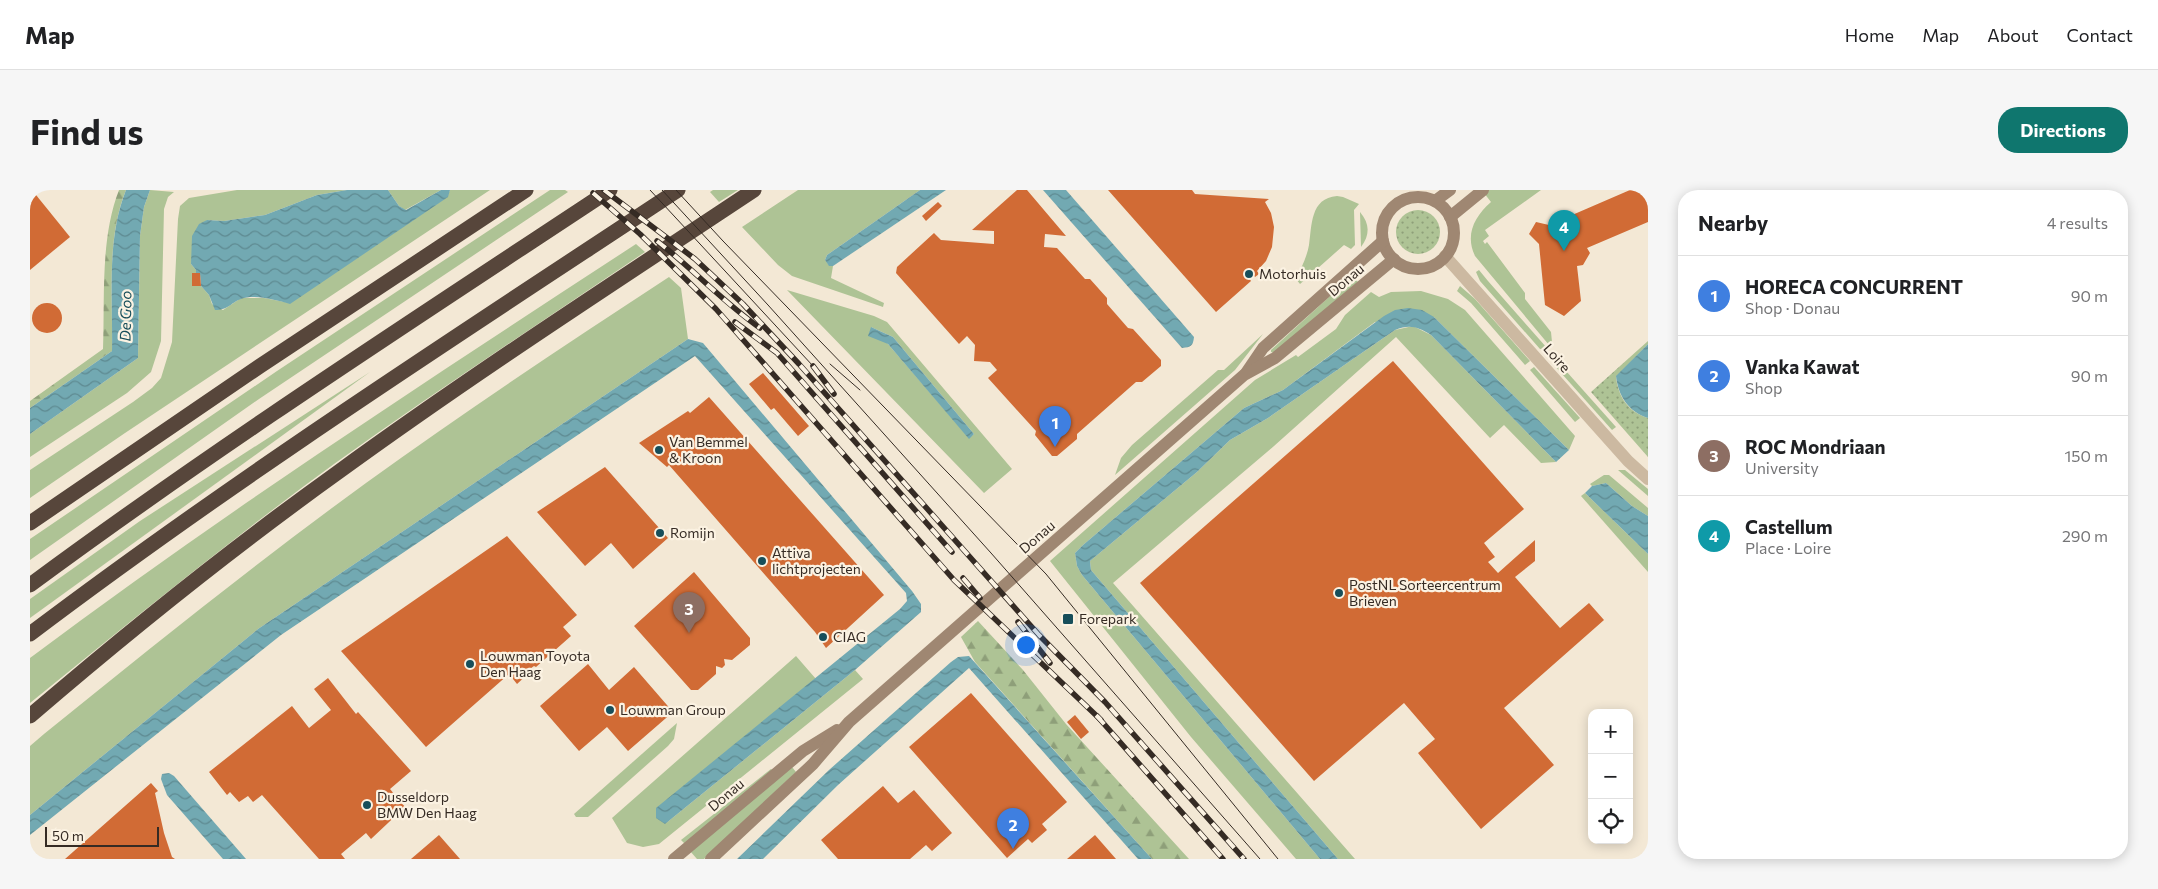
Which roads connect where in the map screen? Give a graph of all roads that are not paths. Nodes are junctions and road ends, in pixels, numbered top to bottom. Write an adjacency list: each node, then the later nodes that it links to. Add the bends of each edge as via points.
1 (526, 190): 14 (highway)
2 (610, 190): 15 (highway, via 260,423)
3 (678, 190): 16 (highway, via 380,387 113,572)
4 (754, 190): 17 (highway, via 470,379 335,474 118,640)
5 (1450, 190): 7 (main road)
6 (1482, 190): 8 (main road)
7 (1435, 201): 8 (main road); 9 (main road, via 1415,197 1395,205 1383,224)
8 (1450, 217): 10 (main road, via 1453,240)
9 (1383, 241): 11 (main road); 12 (main road, Donau, via 1263,348)
10 (1445, 256): 11 (main road, via 1434,265 1420,268 1406,267); 13 (street, Loire, via 1628,461)
11 (1394, 259): 12 (main road, Donau, via 1275,358)
12 (1244, 375): 18 (main road, Donau)
13 (1648, 479)
14 (30, 523)
15 (30, 585)
16 (30, 634)
17 (30, 716)
18 (849, 722): 19 (main road, Donau, via 803,751); 20 (main road, Donau, via 813,764)
19 (674, 859)
20 (711, 859)

